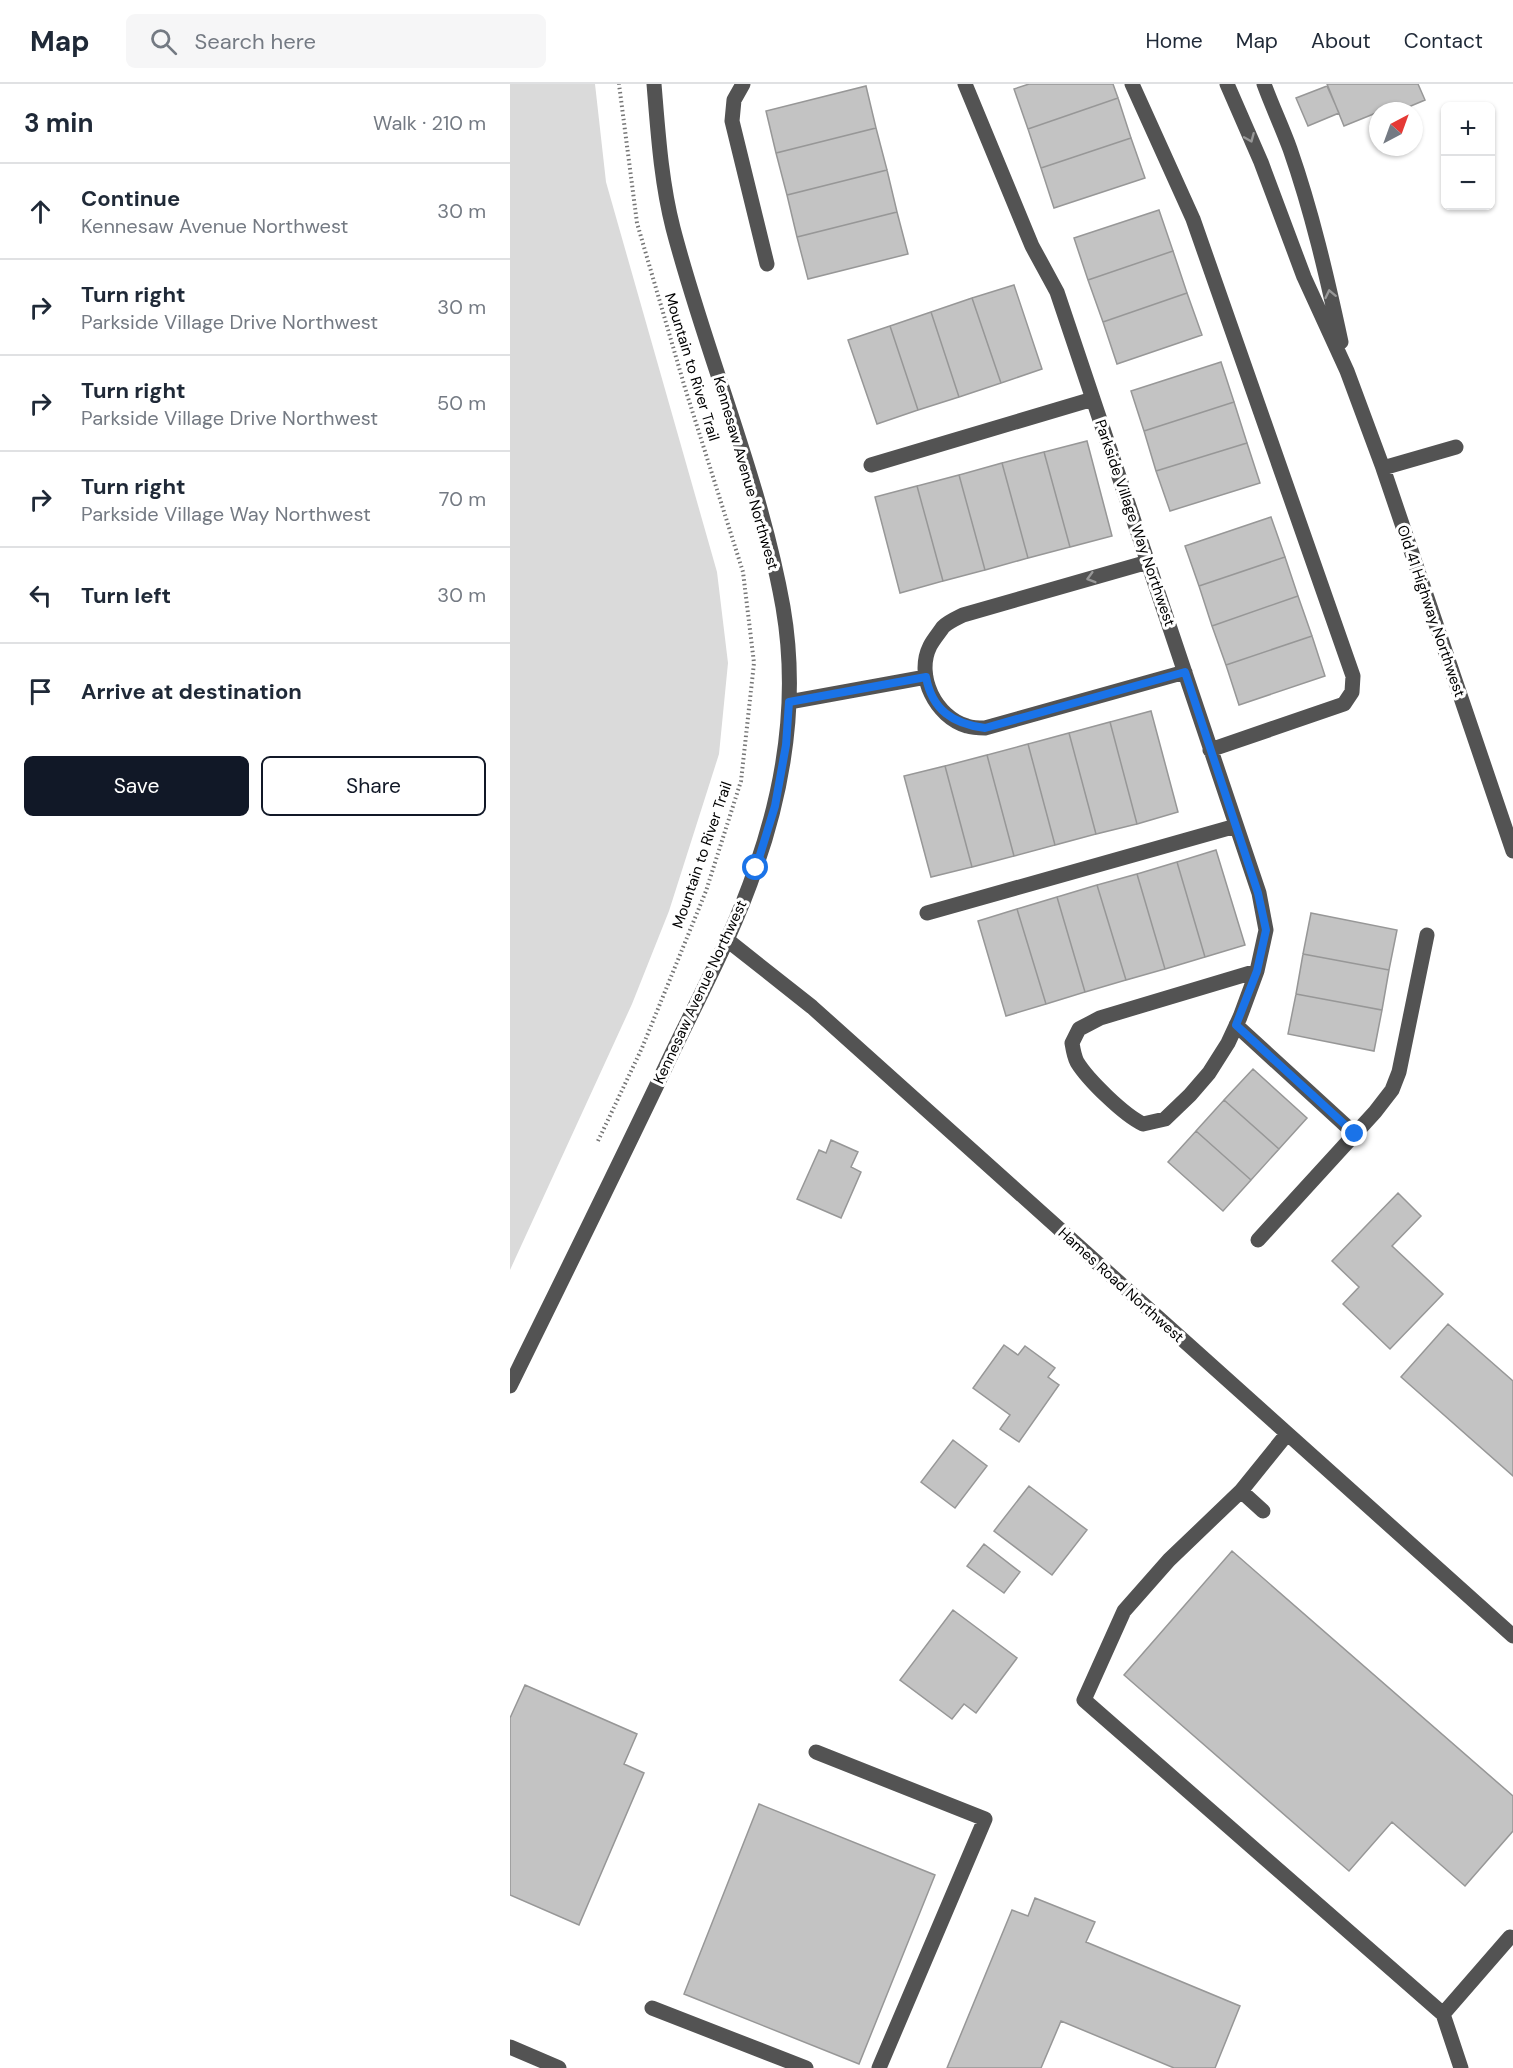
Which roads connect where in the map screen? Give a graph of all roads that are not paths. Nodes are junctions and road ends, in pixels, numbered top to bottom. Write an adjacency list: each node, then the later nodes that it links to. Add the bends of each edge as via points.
1 (654, 84): 16 (street, Kennesaw Avenue Northwest, via 673,226 765,527 783,607 789,651)
2 (743, 84): 7 (street, via 734,100 732,121)
3 (965, 84): 9 (street, Parkside Village Way Northwest, via 1032,246 1057,292)
4 (1132, 84): 17 (street, via 1193,219 1353,676 1352,692 1344,704)
5 (1227, 84): 8 (street, Old 41 Highway Northwest, one-way to 8, via 1304,277)
6 (1264, 84): 8 (street, Old 41 Highway Northwest, one-way to 6, via 1309,207)
7 (767, 264)
8 (1347, 371): 12 (street, Old 41 Highway Northwest)
9 (1093, 399): 11 (street); 13 (street, Parkside Village Way Northwest)
10 (1456, 447): 12 (street)
11 (871, 465)
12 (1383, 468): 19 (street, Old 41 Highway Northwest)
13 (1148, 562): 14 (street, Parkside Village Way Northwest); 15 (street, one-way to 15, via 963,615 945,626 930,647)
14 (1185, 672): 15 (street, via 985,728 966,726 949,716 938,706); 17 (street, Parkside Village Way Northwest)
15 (926, 677): 16 (street)
16 (789, 702): 22 (street, Kennesaw Avenue Northwest, via 775,806 756,868)
17 (1210, 750): 18 (street, Parkside Village Way Northwest)
18 (1236, 826): 20 (street); 23 (street, Parkside Village Way Northwest, via 1266,930)
19 (1513, 851)
20 (927, 913)
21 (1427, 935): 25 (street, via 1396,1081 1388,1097)
22 (726, 939): 27 (street, Kennesaw Avenue Northwest); 28 (street, Hames Road Northwest, via 813,1007)
23 (1257, 971): 24 (street, Parkside Village Way Northwest); 24 (street, Parkside Village Way Northwest, via 1100,1018 1080,1029 1072,1043 1076,1060 1094,1082 1131,1119 1143,1125 1165,1119 1190,1095 1209,1073)
24 (1236, 1025): 25 (street)
25 (1355, 1134): 26 (street)
26 (1258, 1240)
27 (510, 1386)
28 (1287, 1434): 29 (street); 31 (street, Hames Road Northwest)
29 (1241, 1491): 30 (street); 35 (street, via 1124,1611 1084,1700)
30 (1263, 1511)
31 (1513, 1636)
32 (816, 1752): 39 (street, via 985,1819)
33 (1510, 1937): 35 (street)
34 (652, 2008): 38 (street)
35 (1443, 2014): 40 (street)
36 (510, 2047): 37 (street)
37 (559, 2068)
38 (806, 2068)
39 (879, 2068)
40 (1461, 2068)

